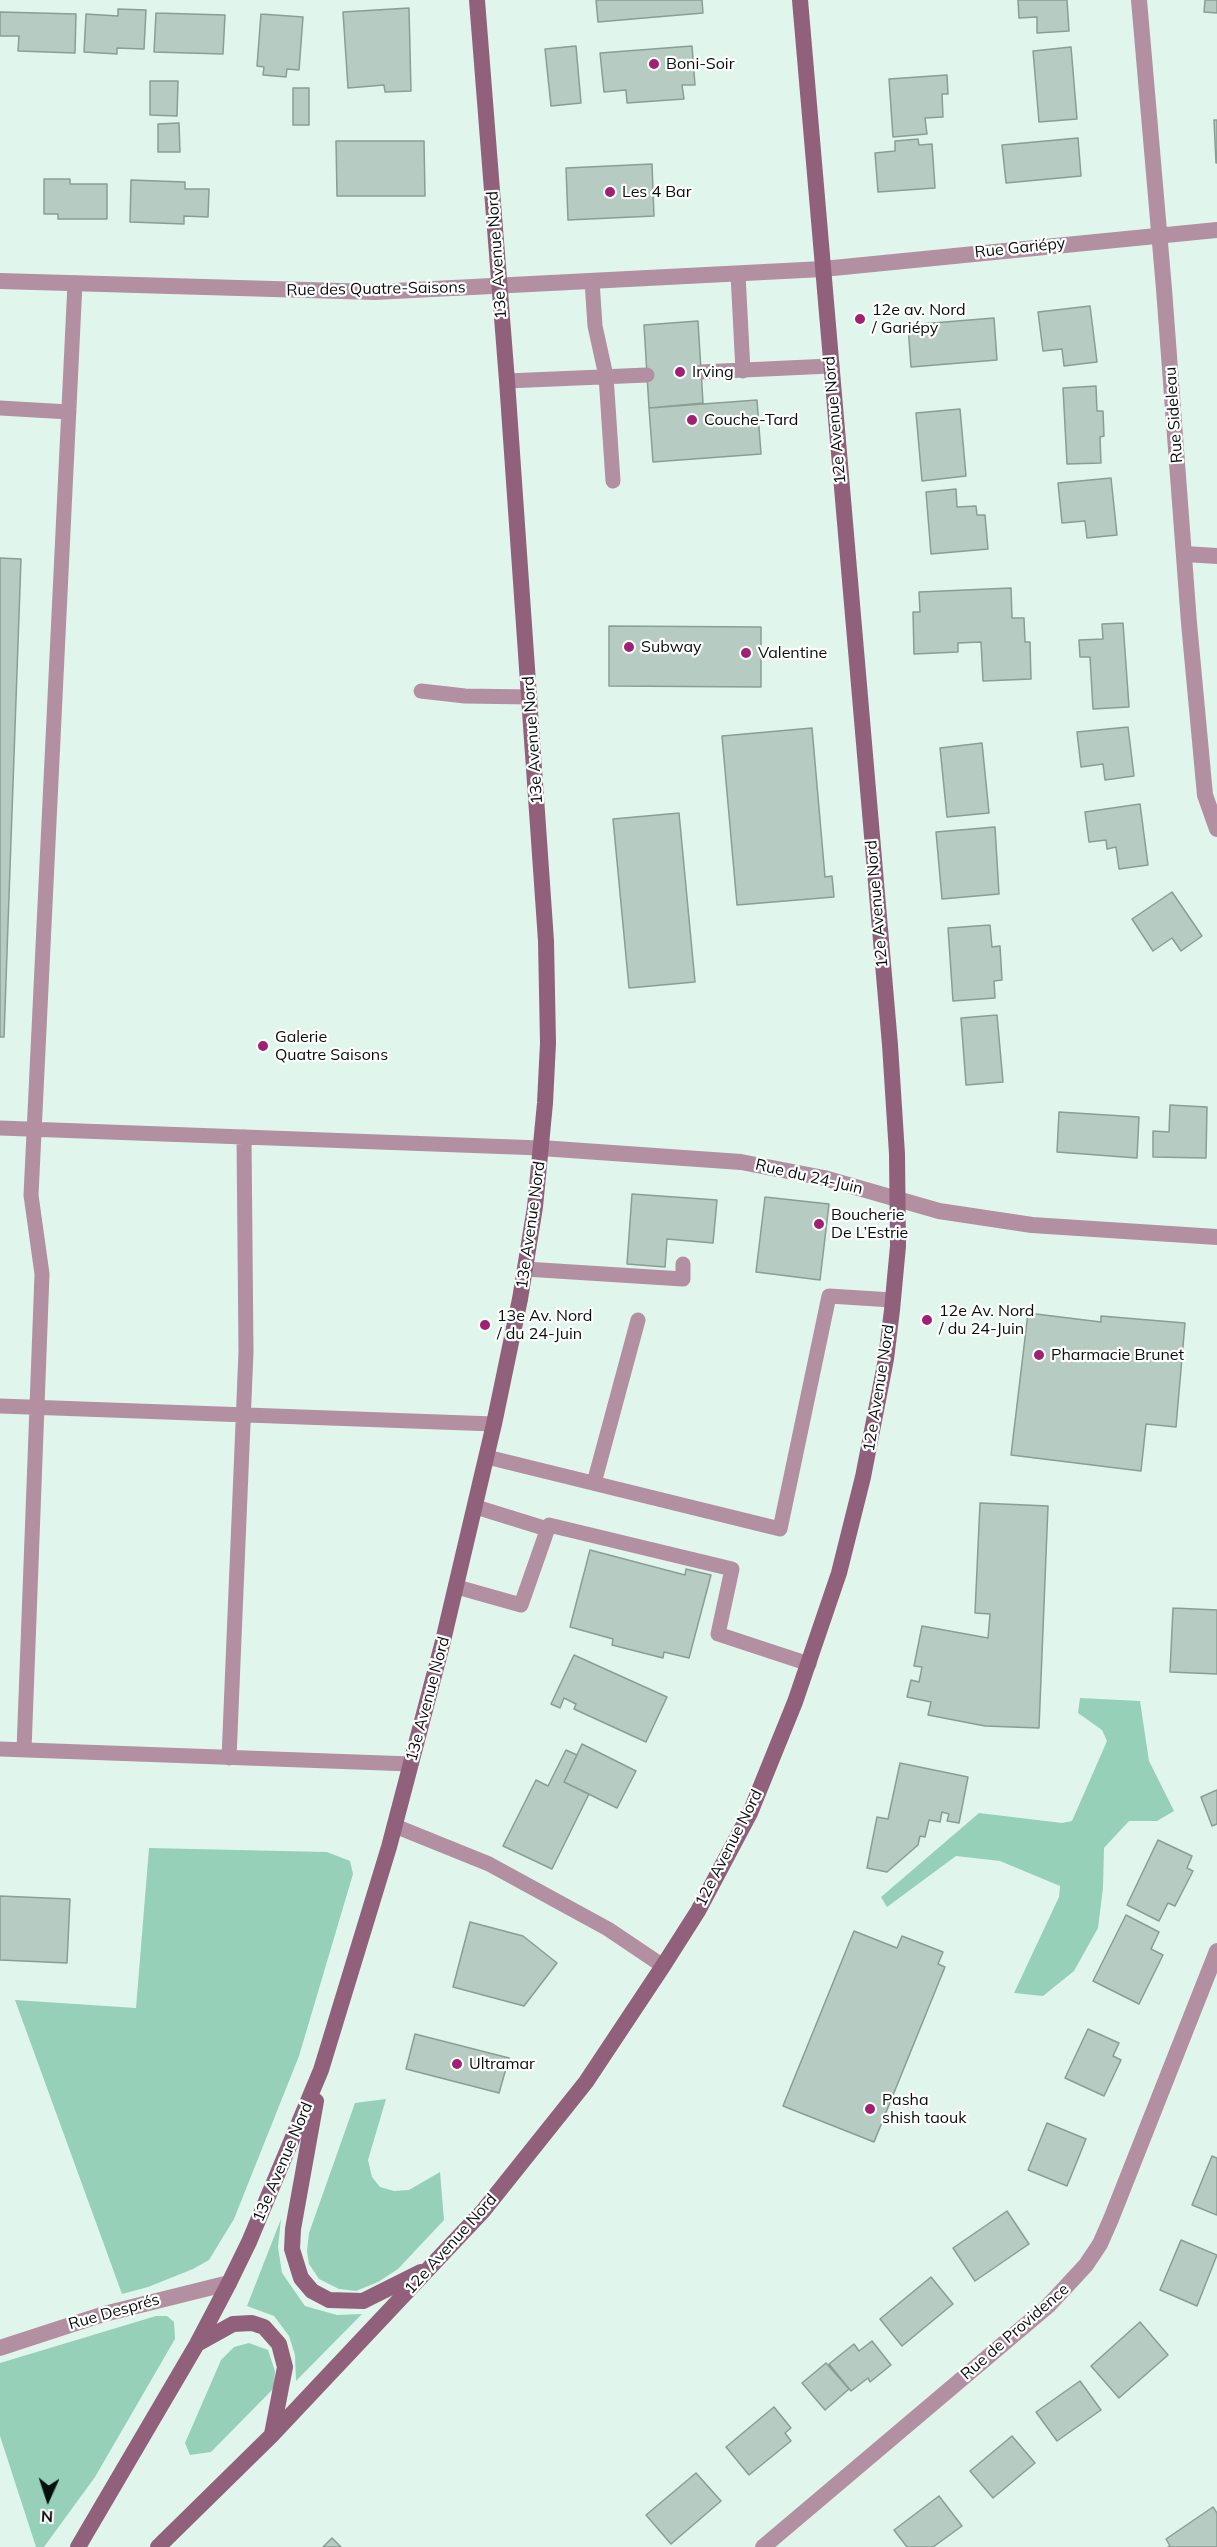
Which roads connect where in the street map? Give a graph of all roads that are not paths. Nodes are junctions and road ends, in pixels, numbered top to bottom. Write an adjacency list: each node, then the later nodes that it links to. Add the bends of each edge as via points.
1 (477, 0): 11 (main road, 13e Avenue Nord)
2 (800, 0): 6 (main road, 12e Avenue Nord)
3 (1139, 0): 5 (street, Rue Sideleau)
4 (1217, 230): 5 (street, Rue Gariépy)
5 (1159, 234): 6 (street, Rue Gariépy); 21 (street, Rue Sideleau)
6 (823, 268): 7 (street, Rue des Quatre-Saisons); 12 (main road, 12e Avenue Nord)
7 (738, 274): 9 (street, Rue des Quatre-Saisons); 13 (lane)
8 (0, 281): 10 (street, Rue des Quatre-Saisons)
9 (592, 281): 11 (street, Rue des Quatre-Saisons); 16 (lane, via 595,326)
10 (75, 283): 11 (street, Rue des Quatre-Saisons, via 363,291); 19 (lane)
11 (500, 286): 17 (main road, 13e Avenue Nord)
12 (830, 366): 13 (lane); 30 (main road, 12e Avenue Nord, via 890,1045)
13 (742, 371): 14 (lane)
14 (701, 372)
15 (647, 375): 16 (lane)
16 (606, 376): 17 (lane); 20 (lane)
17 (507, 381): 24 (main road, 13e Avenue Nord)
18 (0, 408): 19 (lane)
19 (69, 412): 27 (lane)
20 (613, 481)
21 (1185, 554): 22 (street); 25 (street, Rue Sideleau, via 1205,795)
22 (1217, 556)
23 (421, 691): 24 (lane)
24 (530, 697): 29 (main road, 13e Avenue Nord, via 547,952 548,1043)
25 (1217, 829)
26 (0, 1128): 27 (lane)
27 (34, 1129): 28 (lane); 37 (lane, via 31,1195 42,1274)
28 (244, 1137): 29 (lane); 38 (lane)
29 (541, 1148): 30 (street, Rue du 24-Juin, via 741,1162 824,1178); 33 (main road, 13e Avenue Nord)
30 (899, 1199): 31 (street, Rue du 24-Juin, via 939,1211 1032,1225); 34 (main road, 12e Avenue Nord)
31 (1217, 1237)
32 (683, 1264): 33 (lane, via 683,1279)
33 (525, 1269): 39 (main road, 13e Avenue Nord)
34 (892, 1300): 41 (lane, via 829,1296 780,1529); 45 (main road, 12e Avenue Nord, via 886,1359 863,1477 839,1573)
35 (638, 1320): 41 (lane)
36 (0, 1406): 37 (lane)
37 (38, 1407): 38 (lane); 47 (lane)
38 (243, 1414): 39 (lane); 48 (lane)
39 (494, 1424): 40 (main road, 13e Avenue Nord)
40 (487, 1456): 41 (lane); 42 (main road, 13e Avenue Nord)
41 (594, 1483)
42 (476, 1507): 43 (lane); 44 (main road, 13e Avenue Nord)
43 (547, 1529): 44 (lane, via 521,1605); 45 (lane, via 549,1525 732,1569 718,1634)
44 (457, 1587): 49 (main road, 13e Avenue Nord)
45 (809, 1664): 52 (main road, 12e Avenue Nord, via 750,1814)
46 (0, 1749): 47 (lane)
47 (24, 1750): 48 (lane)
48 (229, 1758): 49 (lane)
49 (411, 1764): 50 (main road, 13e Avenue Nord)
50 (395, 1826): 52 (lane, via 489,1864 608,1929); 53 (main road, 13e Avenue Nord)
51 (1217, 1951): 61 (street, Rue de Providence, via 1107,2227 1086,2265 1048,2306)
52 (663, 1966): 54 (main road, 12e Avenue Nord, via 586,2082 491,2202)
53 (321, 2070): 54 (main road, via 293,2229 292,2249 301,2278 312,2291 328,2300 363,2301); 55 (main road, 13e Avenue Nord)
54 (436, 2263): 58 (main road, 12e Avenue Nord)
55 (229, 2283): 56 (main road, 13e Avenue Nord); 57 (street, Rue Després, via 104,2314)
56 (197, 2344): 58 (main road, via 233,2324 252,2323 264,2327 279,2344 285,2367); 59 (main road, 13e Avenue Nord)
57 (0, 2348)
58 (272, 2435): 60 (main road, 12e Avenue Nord)
59 (78, 2547)
60 (158, 2547)
61 (763, 2547)

